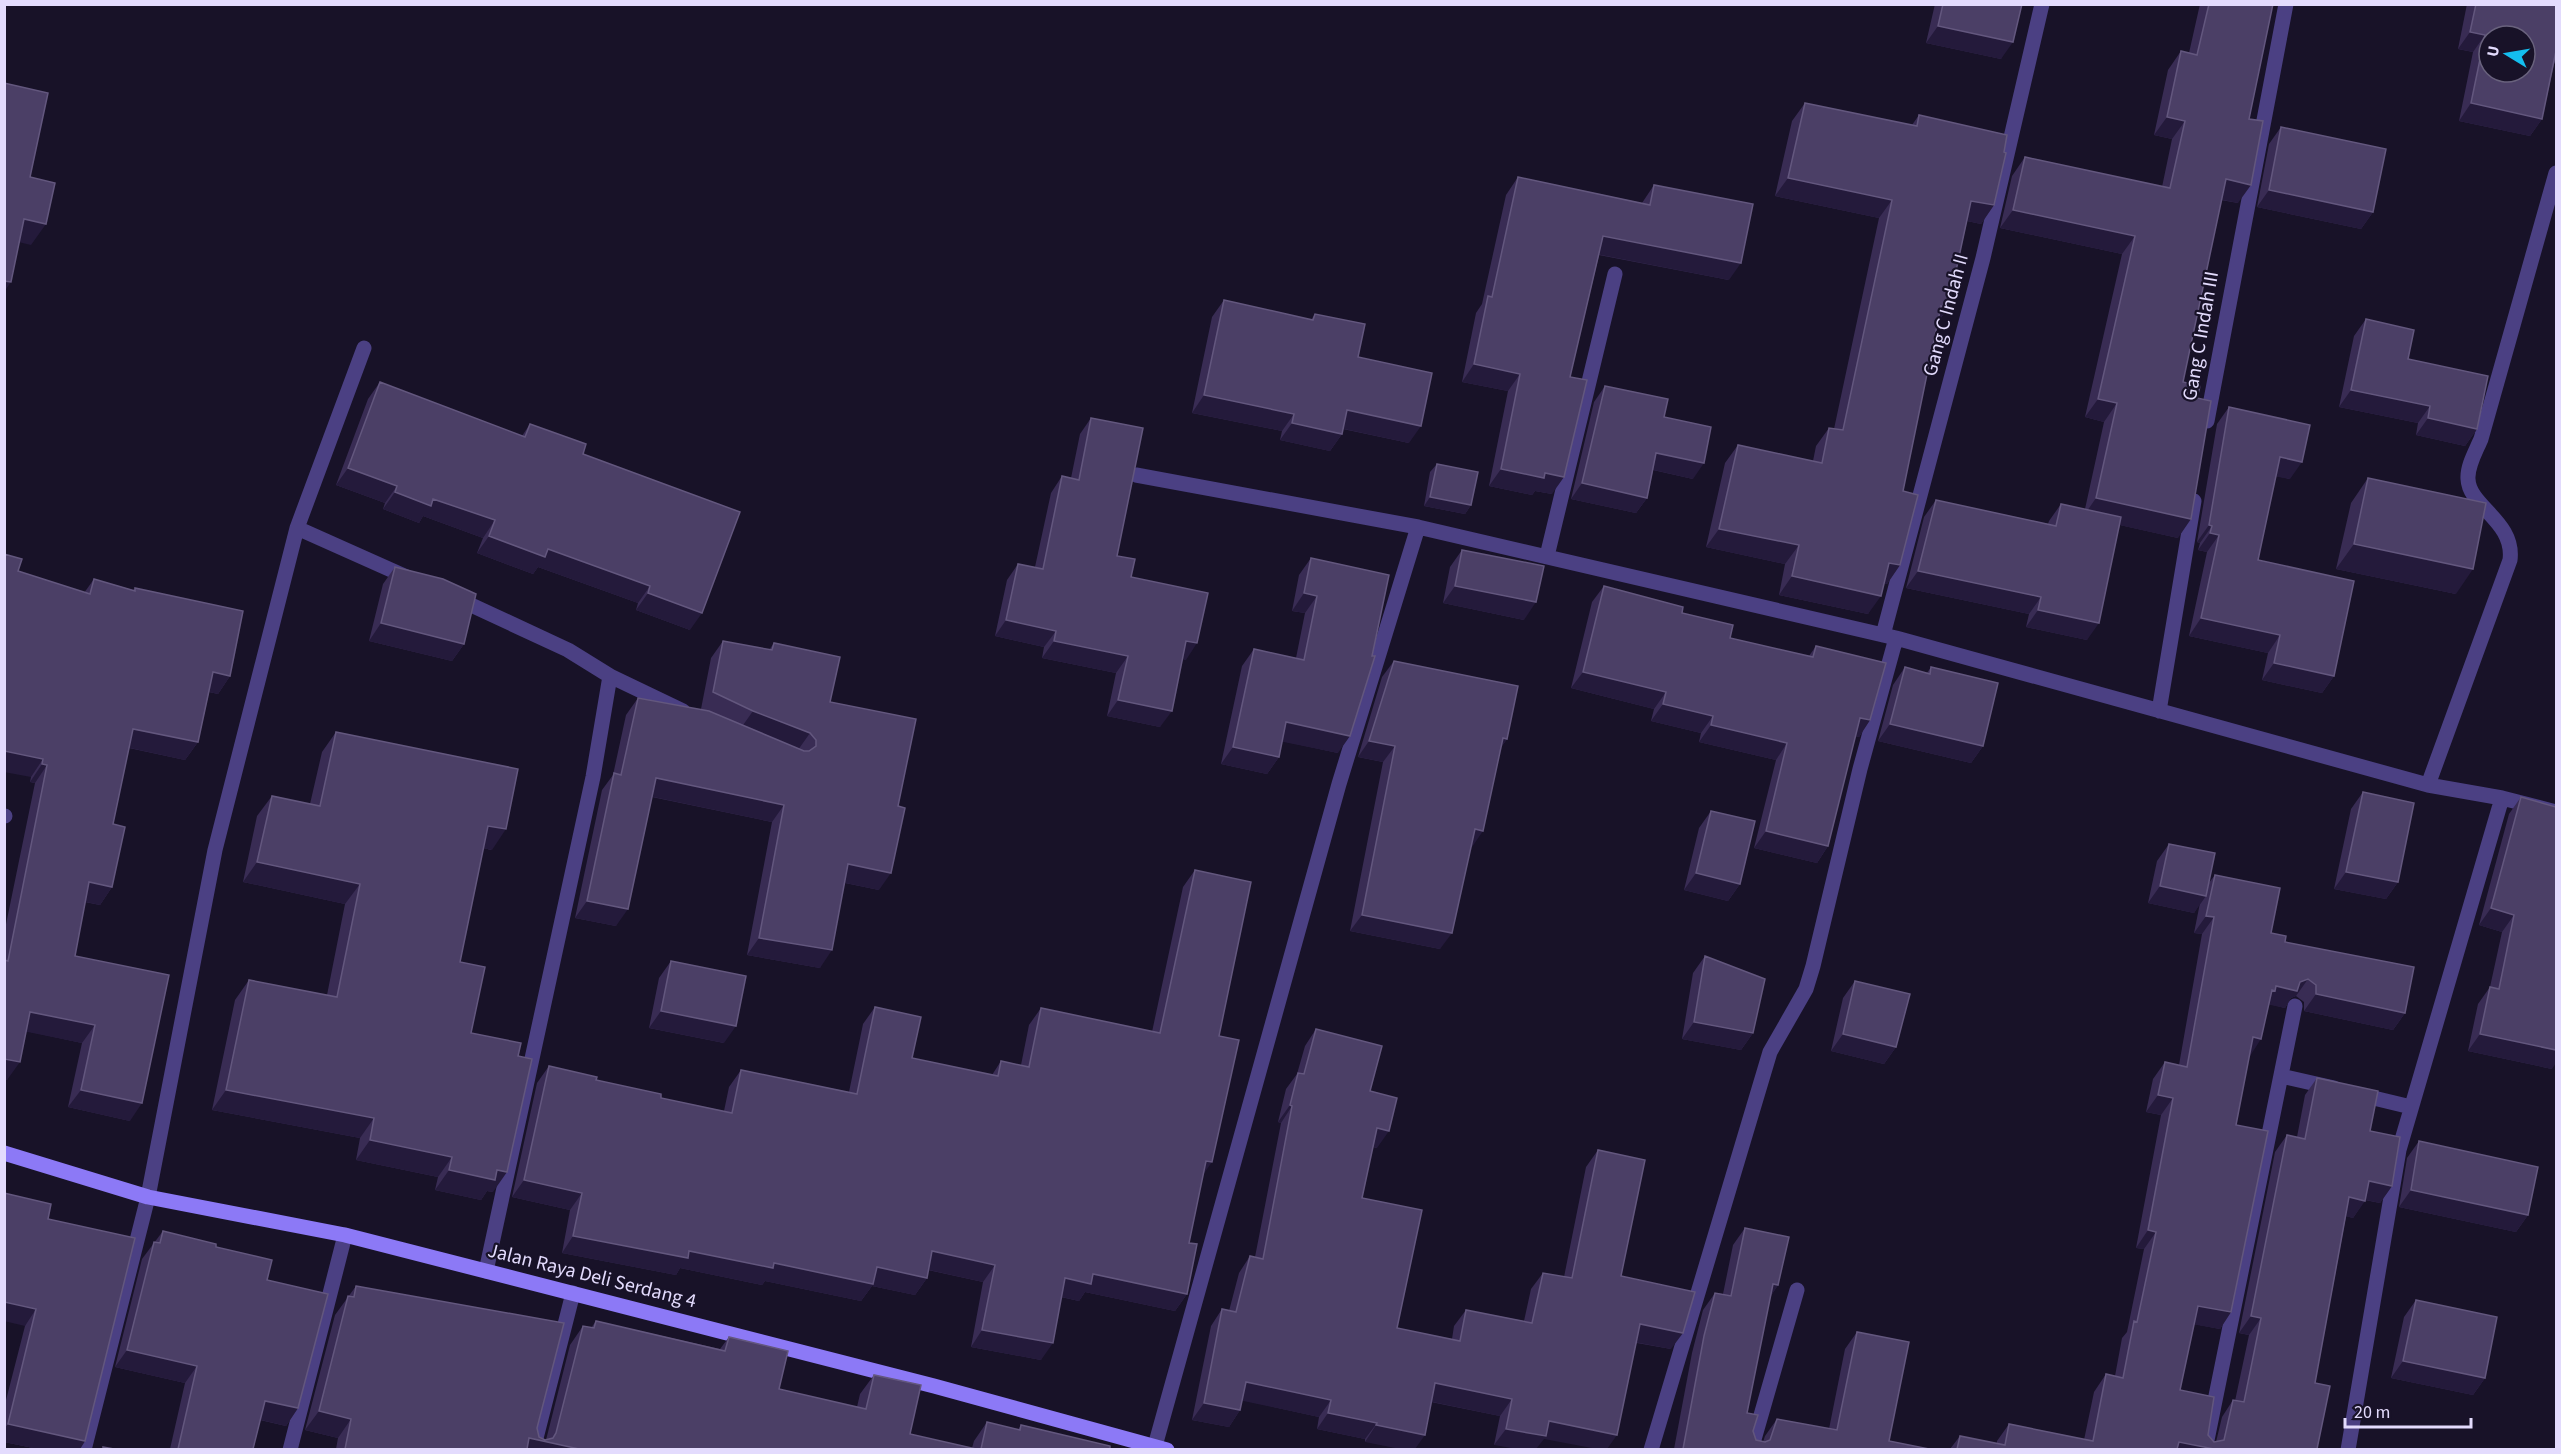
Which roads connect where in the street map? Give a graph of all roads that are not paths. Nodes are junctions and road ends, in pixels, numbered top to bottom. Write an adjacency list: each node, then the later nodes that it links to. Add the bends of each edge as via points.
1 (2042, 4): 14 (street, Gang C Indah II)
2 (2286, 4): 6 (street, Gang C Indah III)
3 (2556, 173): 18 (street, via 2469,471 2470,489 2508,539 2510,560)
4 (1615, 274): 11 (street)
5 (364, 348): 10 (street)
6 (2204, 440)
7 (1136, 475): 9 (street)
8 (2196, 487): 16 (street)
9 (1418, 527): 11 (street); 30 (street, via 1340,784)
10 (297, 528): 12 (street); 25 (street, via 216,850)
11 (1547, 556): 14 (street)
12 (425, 585)
13 (446, 594): 15 (street, via 568,650)
14 (1889, 637): 16 (street); 34 (street, Gang C Indah II, via 1814,966 1806,989 1770,1052)
15 (610, 676): 17 (street); 27 (street, via 590,788)
16 (2159, 711): 18 (street)
17 (701, 719)
18 (2428, 785): 19 (street)
19 (2502, 798): 20 (street); 23 (street)
20 (2556, 812)
21 (2295, 1006): 22 (street)
22 (2281, 1076): 23 (street); 36 (street)
23 (2411, 1107): 37 (street, via 2398,1150)
24 (4, 1153): 25 (street, Jalan Raya Deli Serdang 4)
25 (148, 1197): 26 (street, Jalan Raya Deli Serdang 4); 31 (street)
26 (345, 1235): 27 (street, Jalan Raya Deli Serdang 4); 32 (street)
27 (486, 1271): 29 (street, Jalan Raya Deli Serdang 4)
28 (1797, 1290): 35 (street)
29 (573, 1293): 30 (street, Jalan Raya Deli Serdang 4); 33 (street)
30 (1161, 1448)
31 (84, 1449)
32 (290, 1449)
33 (533, 1449)
34 (1651, 1449)
35 (1751, 1449)
36 (2205, 1449)
37 (2348, 1449)

